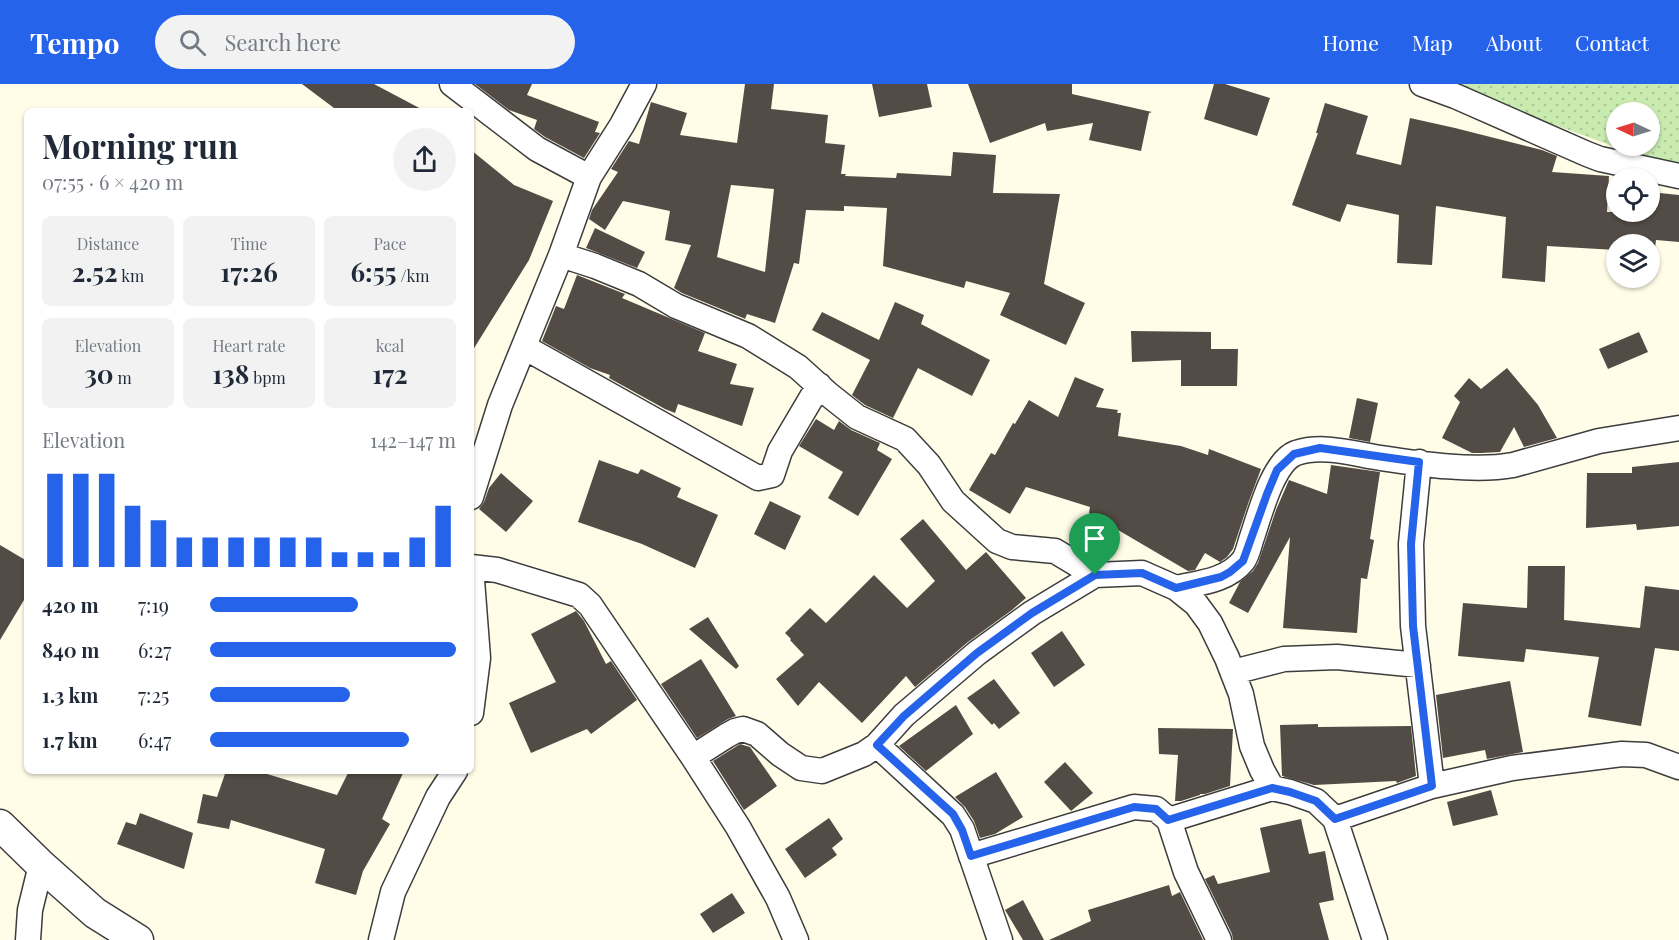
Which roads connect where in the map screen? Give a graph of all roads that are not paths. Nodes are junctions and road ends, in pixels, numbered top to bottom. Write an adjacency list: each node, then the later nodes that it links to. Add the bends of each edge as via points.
1 (452, 84): 5 (street, via 537,149)
2 (644, 84): 5 (street)
3 (1422, 84): 4 (street, via 1600,159)
4 (1679, 176)
5 (588, 177): 6 (street)
6 (561, 255): 7 (street); 8 (street, via 639,284 676,306 748,336)
7 (524, 347): 8 (street, via 758,478 772,475 780,451); 11 (street, via 500,405)
8 (819, 385): 13 (street, via 857,417 905,439 929,465 953,501 997,541 1012,547 1055,551)
9 (1679, 428): 10 (street, via 1599,441 1502,467)
10 (1419, 462): 14 (street, via 1320,448 1294,454 1277,470 1243,561 1221,577); 16 (street, via 1411,544)
11 (474, 487)
12 (474, 567): 20 (street, via 497,570 579,595 602,620)
13 (1095, 575): 14 (street, via 1142,573); 19 (street, via 1032,613 977,653 904,716)
14 (1176, 588): 17 (street, via 1196,604 1210,623)
15 (474, 606): 18 (street, via 478,658)
16 (1418, 665): 17 (street, via 1337,657 1284,659); 23 (street)
17 (1233, 672): 24 (street, via 1252,746)
18 (474, 689)
19 (877, 745): 20 (street, via 822,771 801,768 757,734 743,729); 28 (street, via 953,814)
20 (693, 758): 33 (street, via 738,827)
21 (1679, 767): 23 (street, via 1646,755 1622,754 1512,768)
22 (453, 774): 32 (street, via 393,892)
23 (1432, 786): 25 (street)
24 (1272, 788): 25 (street, via 1316,801); 26 (street)
25 (1335, 819): 36 (street)
26 (1168, 820): 28 (street, via 1156,809 1134,807); 35 (street, via 1186,872)
27 (0, 825): 29 (street)
28 (971, 856): 34 (street)
29 (41, 865): 30 (street, via 30,910); 31 (street, via 95,913)
30 (28, 940)
31 (138, 940)
32 (381, 940)
33 (796, 940)
34 (1000, 940)
35 (1219, 940)
36 (1375, 940)

